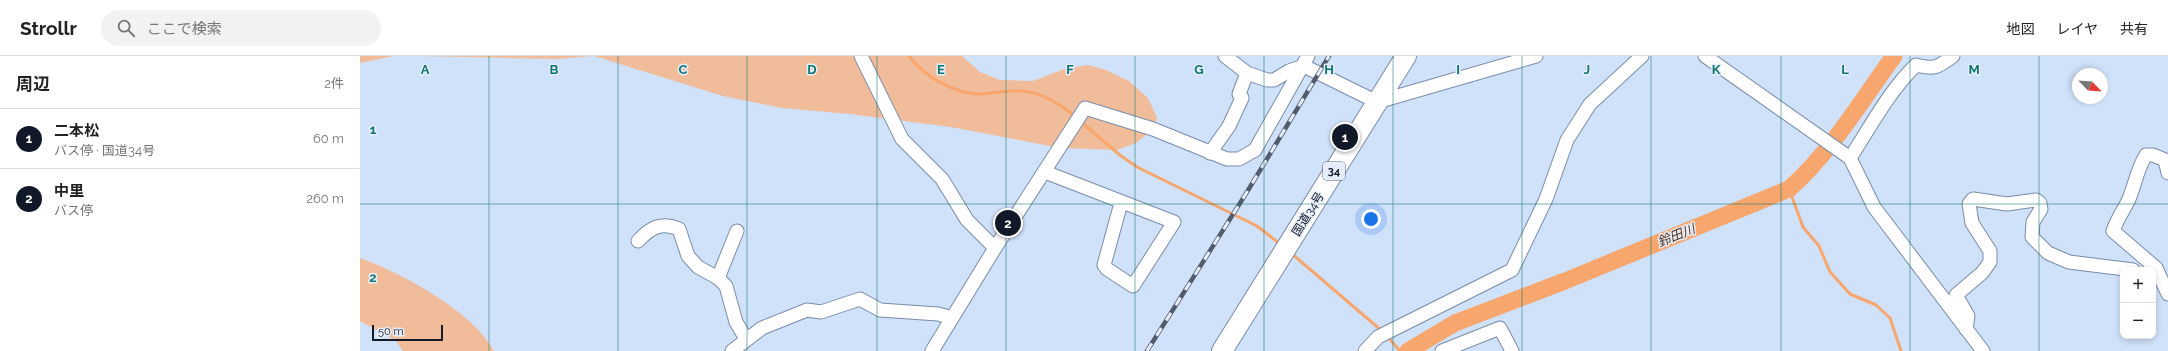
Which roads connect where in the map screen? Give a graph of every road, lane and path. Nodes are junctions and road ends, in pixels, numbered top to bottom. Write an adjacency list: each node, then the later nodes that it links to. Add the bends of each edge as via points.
1 (861, 56): 18 (street, via 902,140 942,179 967,220)
2 (1225, 56): 9 (street)
3 (1406, 56): 10 (highway, 国道34号 / 34)
4 (1536, 56): 10 (street)
5 (1642, 56): 28 (street, via 1590,104 1567,140 1546,199 1512,270 1385,334)
6 (1705, 56): 12 (street)
7 (1954, 56): 12 (street, via 1937,68 1929,69 1916,65 1892,92)
8 (1306, 61): 9 (street, via 1274,80); 10 (street, via 1346,89); 11 (street, via 1255,150 1239,159 1227,159)
9 (1247, 73): 11 (street, via 1239,94 1242,98 1229,126)
10 (1377, 102): 27 (highway, 国道34号 / 34)
11 (1210, 153): 13 (street, via 1153,129 1086,108 1081,112)
12 (1848, 156): 23 (street, via 1874,208)
13 (1045, 172): 15 (street); 18 (street)
14 (2168, 173): 21 (street, via 2164,160 2146,155 2113,231 2156,268)
15 (1121, 203): 15 (street, via 1174,222 1132,286 1104,265)
16 (737, 232): 20 (street)
17 (638, 241): 20 (street, via 648,230 669,224 679,229 688,256 705,272)
18 (995, 248): 22 (street)
19 (2120, 268): 23 (street, via 2069,262 2048,253 2032,237 2034,222 2041,209 2040,203 2036,200 2008,204 1973,198 1969,204 1972,223 1990,251 1990,262 1982,273 1956,295 1968,316)
20 (718, 278): 24 (street, via 726,286 736,322)
21 (2162, 287)
22 (952, 318): 24 (street, via 938,314 880,310 860,299 821,312 807,310 762,328); 26 (street)
23 (1966, 329): 31 (street)
24 (746, 339): 25 (street)
25 (732, 351)
26 (932, 351)
27 (1222, 351)
28 (1365, 351)
29 (1442, 351): 30 (street, via 1500,328)
30 (1512, 351)
31 (1982, 351)

